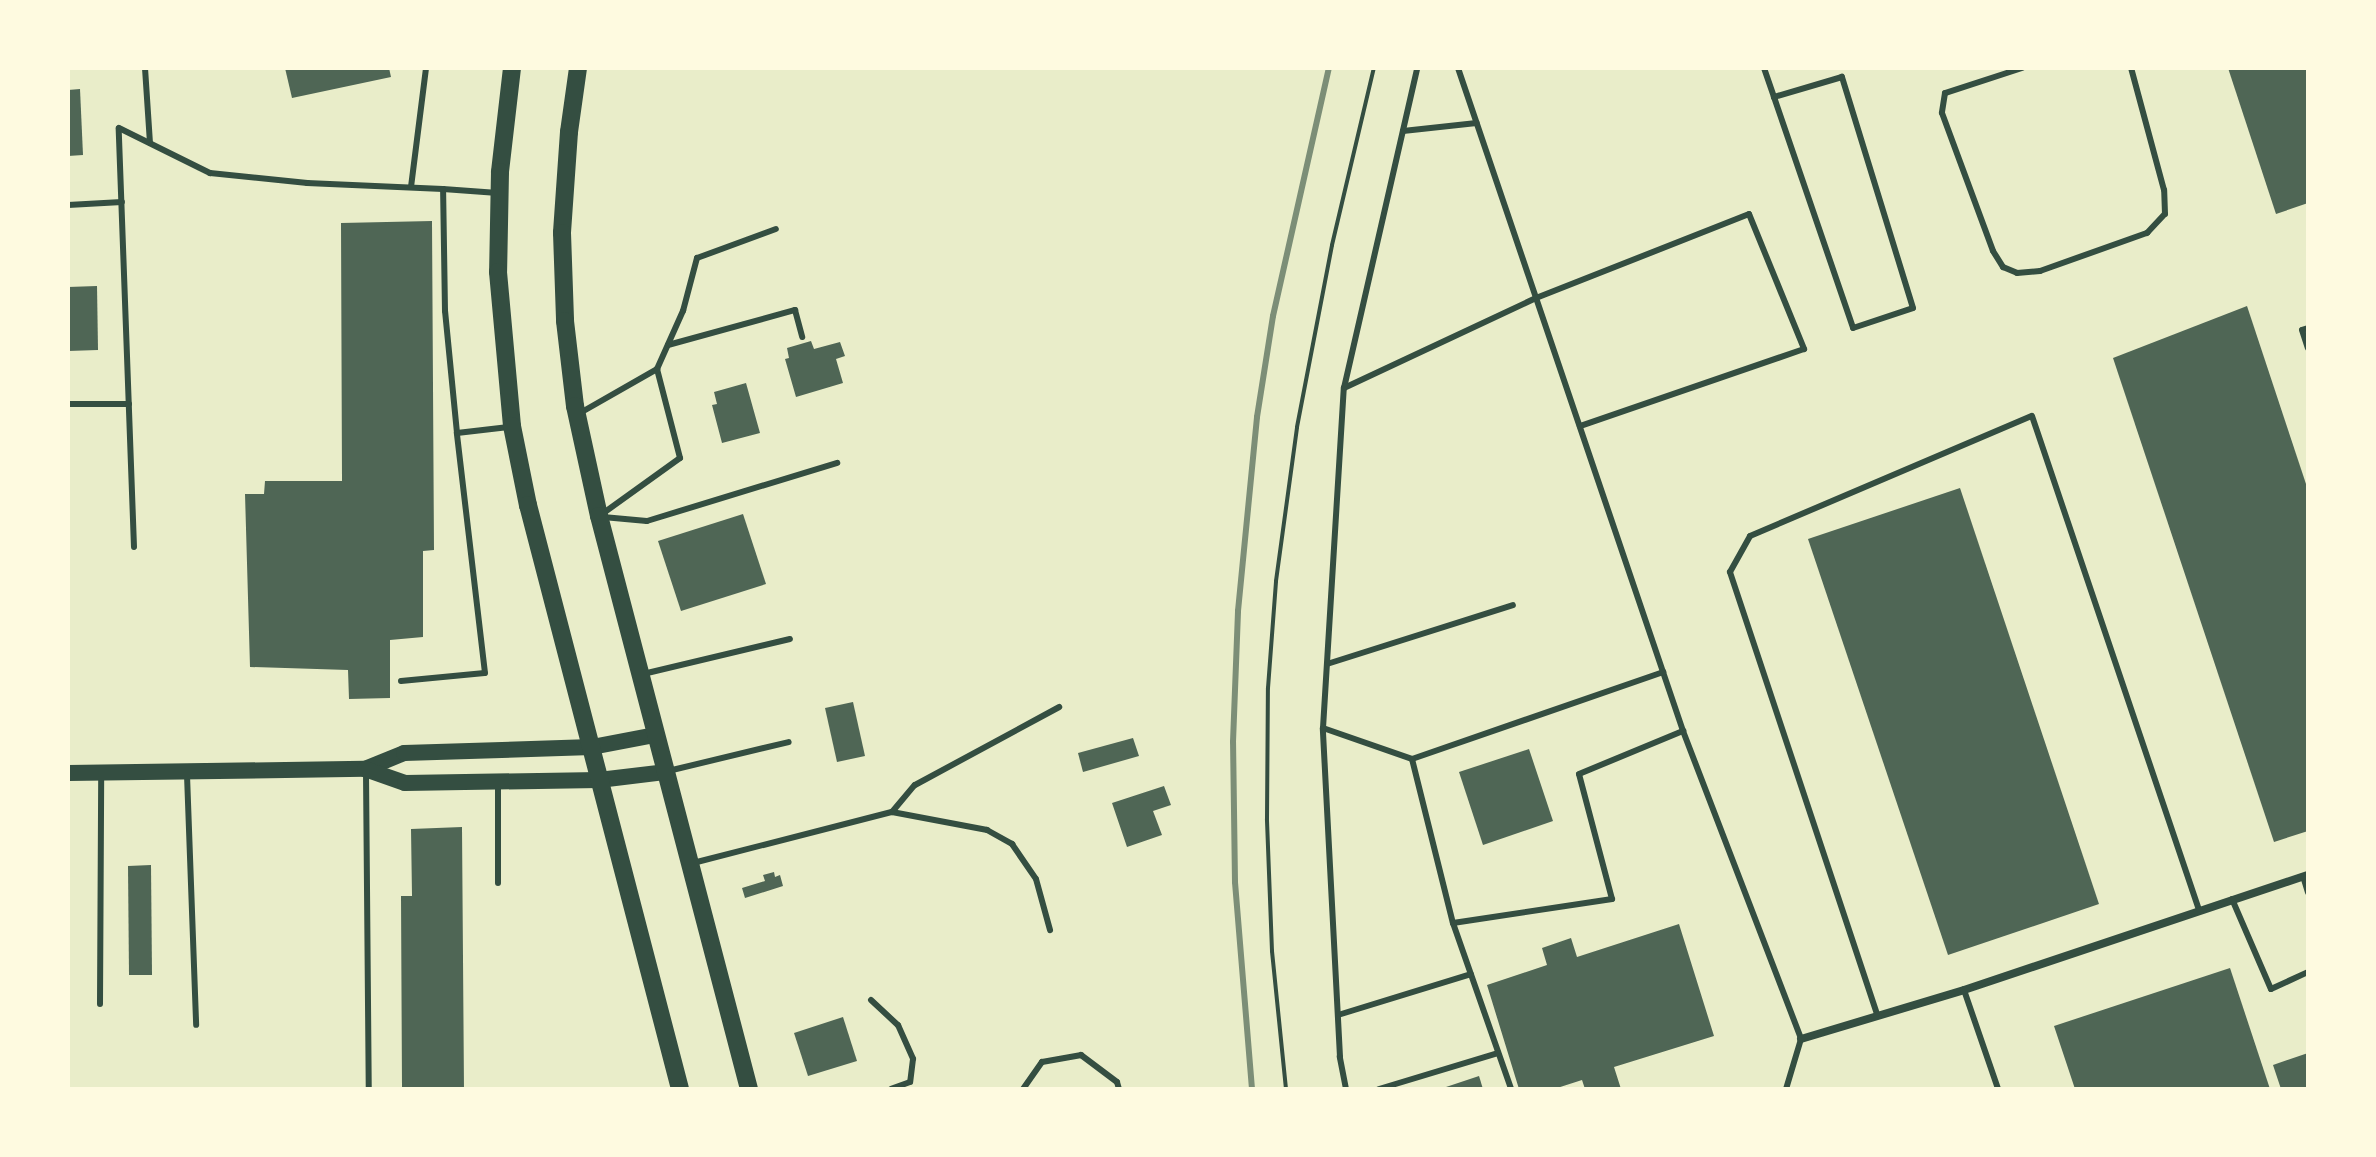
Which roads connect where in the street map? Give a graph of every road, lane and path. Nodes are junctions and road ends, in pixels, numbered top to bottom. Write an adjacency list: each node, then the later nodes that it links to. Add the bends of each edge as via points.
1 (145, 68): 14 (lane)
2 (426, 68): 15 (lane)
3 (512, 68): 17 (main road)
4 (578, 68): 30 (main road, via 562,233 565,321)
5 (1374, 68): 82 (path, via 1332,245 1284,505 1276,581 1267,819 1272,951)
6 (1417, 68): 13 (lane)
7 (1458, 68): 12 (lane)
8 (1764, 68): 11 (lane)
9 (2022, 68): 10 (lane, via 1945,93 1942,113 1993,251 2003,267 2017,273 2040,271 2147,233 2165,214 2164,190)
10 (2131, 68)
11 (1774, 97): 11 (lane, via 1853,328 1913,308 1842,77)
12 (1477, 123): 13 (lane); 21 (lane)
13 (1403, 131): 27 (lane)
14 (150, 143): 15 (lane, via 210,173); 18 (lane, via 119,128)
15 (411, 187): 16 (lane)
16 (443, 189): 17 (lane); 33 (lane, via 445,311)
17 (499, 194): 31 (main road, via 498,285)
18 (122, 202): 19 (lane); 29 (lane)
19 (68, 205)
20 (776, 229): 24 (lane, via 697,258)
21 (1536, 298): 27 (lane); 32 (lane); 32 (lane, via 1749,214 1804,349)
22 (2308, 328): 25 (lane, via 2302,330)
23 (802, 337): 24 (lane, via 795,310)
24 (668, 345): 26 (lane)
25 (2308, 348)
26 (657, 369): 30 (lane); 35 (lane, via 680,458)
27 (1344, 388): 39 (lane)
28 (68, 404): 29 (lane)
29 (129, 404): 36 (lane)
30 (577, 414): 35 (main road)
31 (512, 426): 33 (lane); 48 (main road)
32 (1580, 426): 40 (lane)
33 (457, 433): 42 (lane, via 485,673)
34 (837, 463): 35 (lane, via 647,521)
35 (599, 516): 41 (main road)
36 (134, 547)
37 (1513, 605): 39 (lane)
38 (790, 639): 41 (lane)
39 (1327, 664): 44 (lane)
40 (1663, 672): 45 (lane); 49 (lane)
41 (640, 675): 46 (main road)
42 (401, 681)
43 (1059, 707): 57 (lane, via 915,785)
44 (1323, 728): 49 (lane); 72 (lane)
45 (1683, 731): 64 (lane, via 1579,774 1612,899); 74 (lane)
46 (655, 735): 48 (main road); 53 (main road)
47 (789, 742): 53 (lane)
48 (592, 747): 50 (main road, via 404,753); 55 (main road)
49 (1412, 759): 64 (lane)
50 (365, 769): 51 (main road); 56 (main road, via 405,783); 76 (lane)
51 (187, 771): 52 (main road); 73 (lane)
52 (101, 772): 54 (main road); 70 (lane)
53 (665, 772): 55 (main road); 58 (main road)
54 (68, 773)
55 (599, 780): 56 (main road); 77 (main road)
56 (498, 781): 60 (lane)
57 (892, 812): 58 (lane); 65 (lane, via 987,830 1012,844 1036,879)
58 (689, 864): 78 (main road)
59 (2306, 875): 61 (lane); 62 (street)
60 (498, 883)
61 (2308, 892)
62 (2232, 899): 63 (street); 66 (lane, via 2271,989)
63 (2199, 910): 68 (street); 71 (lane, via 2032,416 1750,536 1730,572)
64 (1453, 923): 67 (lane)
65 (1050, 930)
66 (2308, 972)
67 (1471, 974): 72 (lane); 75 (lane)
68 (1964, 990): 71 (street); 87 (lane)
69 (871, 1000): 79 (lane, via 898,1025 913,1059 910,1082)
70 (100, 1004)
71 (1877, 1014): 74 (street)
72 (1338, 1015): 83 (lane)
73 (196, 1025)
74 (1801, 1039): 86 (lane)
75 (1498, 1053): 84 (lane); 85 (lane)
76 (369, 1089)
77 (680, 1089)
78 (749, 1089)
79 (891, 1089)
80 (1023, 1089): 81 (lane, via 1042,1062 1081,1055)
81 (1119, 1089)
82 (1286, 1089)
83 (1346, 1089)
84 (1379, 1089)
85 (1511, 1089)
86 (1786, 1089)
87 (1998, 1089)

